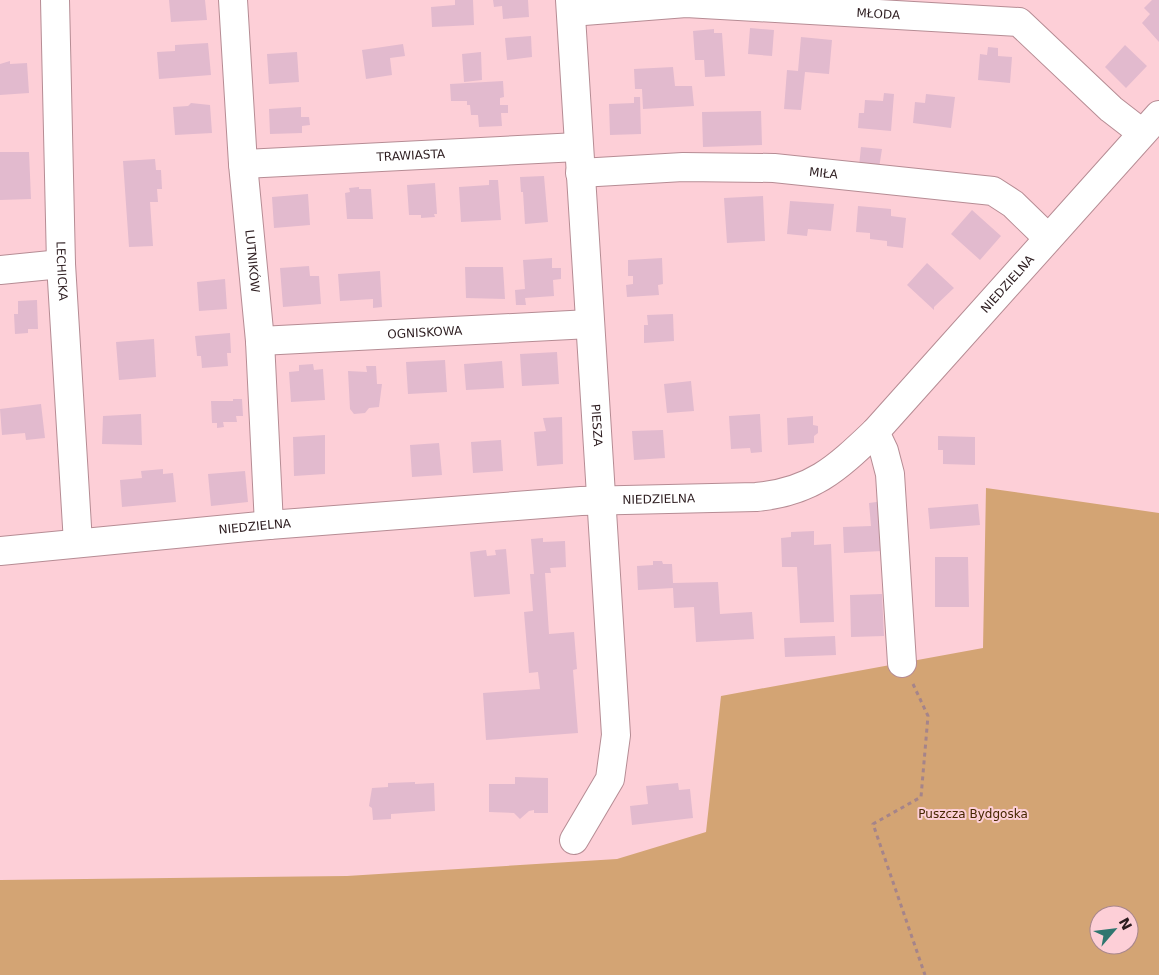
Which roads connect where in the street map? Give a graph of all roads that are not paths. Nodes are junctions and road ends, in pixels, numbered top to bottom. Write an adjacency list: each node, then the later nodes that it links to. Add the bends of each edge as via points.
1 (55, 0): 9 (street, LECHICKA)
2 (233, 0): 7 (street, LUTNIKÓW)
3 (686, 1): 4 (street, MŁODA); 5 (street, MŁODA, via 1019,22 1111,109)
4 (570, 6): 6 (street, PIESZA)
5 (1151, 124): 8 (street, NIEDZIELNA)
6 (579, 160): 7 (street, TRAWIASTA); 8 (street, MIŁA, via 683,167 774,168 993,191 1013,204); 11 (street, PIESZA)
7 (243, 164): 12 (street, LUTNIKÓW)
8 (1048, 238): 13 (street, NIEDZIELNA)
9 (61, 264): 10 (street); 16 (street, LECHICKA)
10 (0, 270)
11 (590, 324): 12 (street, OGNISKOWA); 14 (street, PIESZA)
12 (260, 341): 15 (street, LUTNIKÓW)
13 (875, 432): 14 (street, NIEDZIELNA, via 816,481 780,495); 18 (street, via 890,474)
14 (600, 500): 15 (street, NIEDZIELNA); 19 (street, PIESZA, via 616,735 610,779)
15 (269, 525): 16 (street, NIEDZIELNA)
16 (78, 543): 17 (street, NIEDZIELNA)
17 (0, 551)
18 (902, 662)
19 (574, 840)

